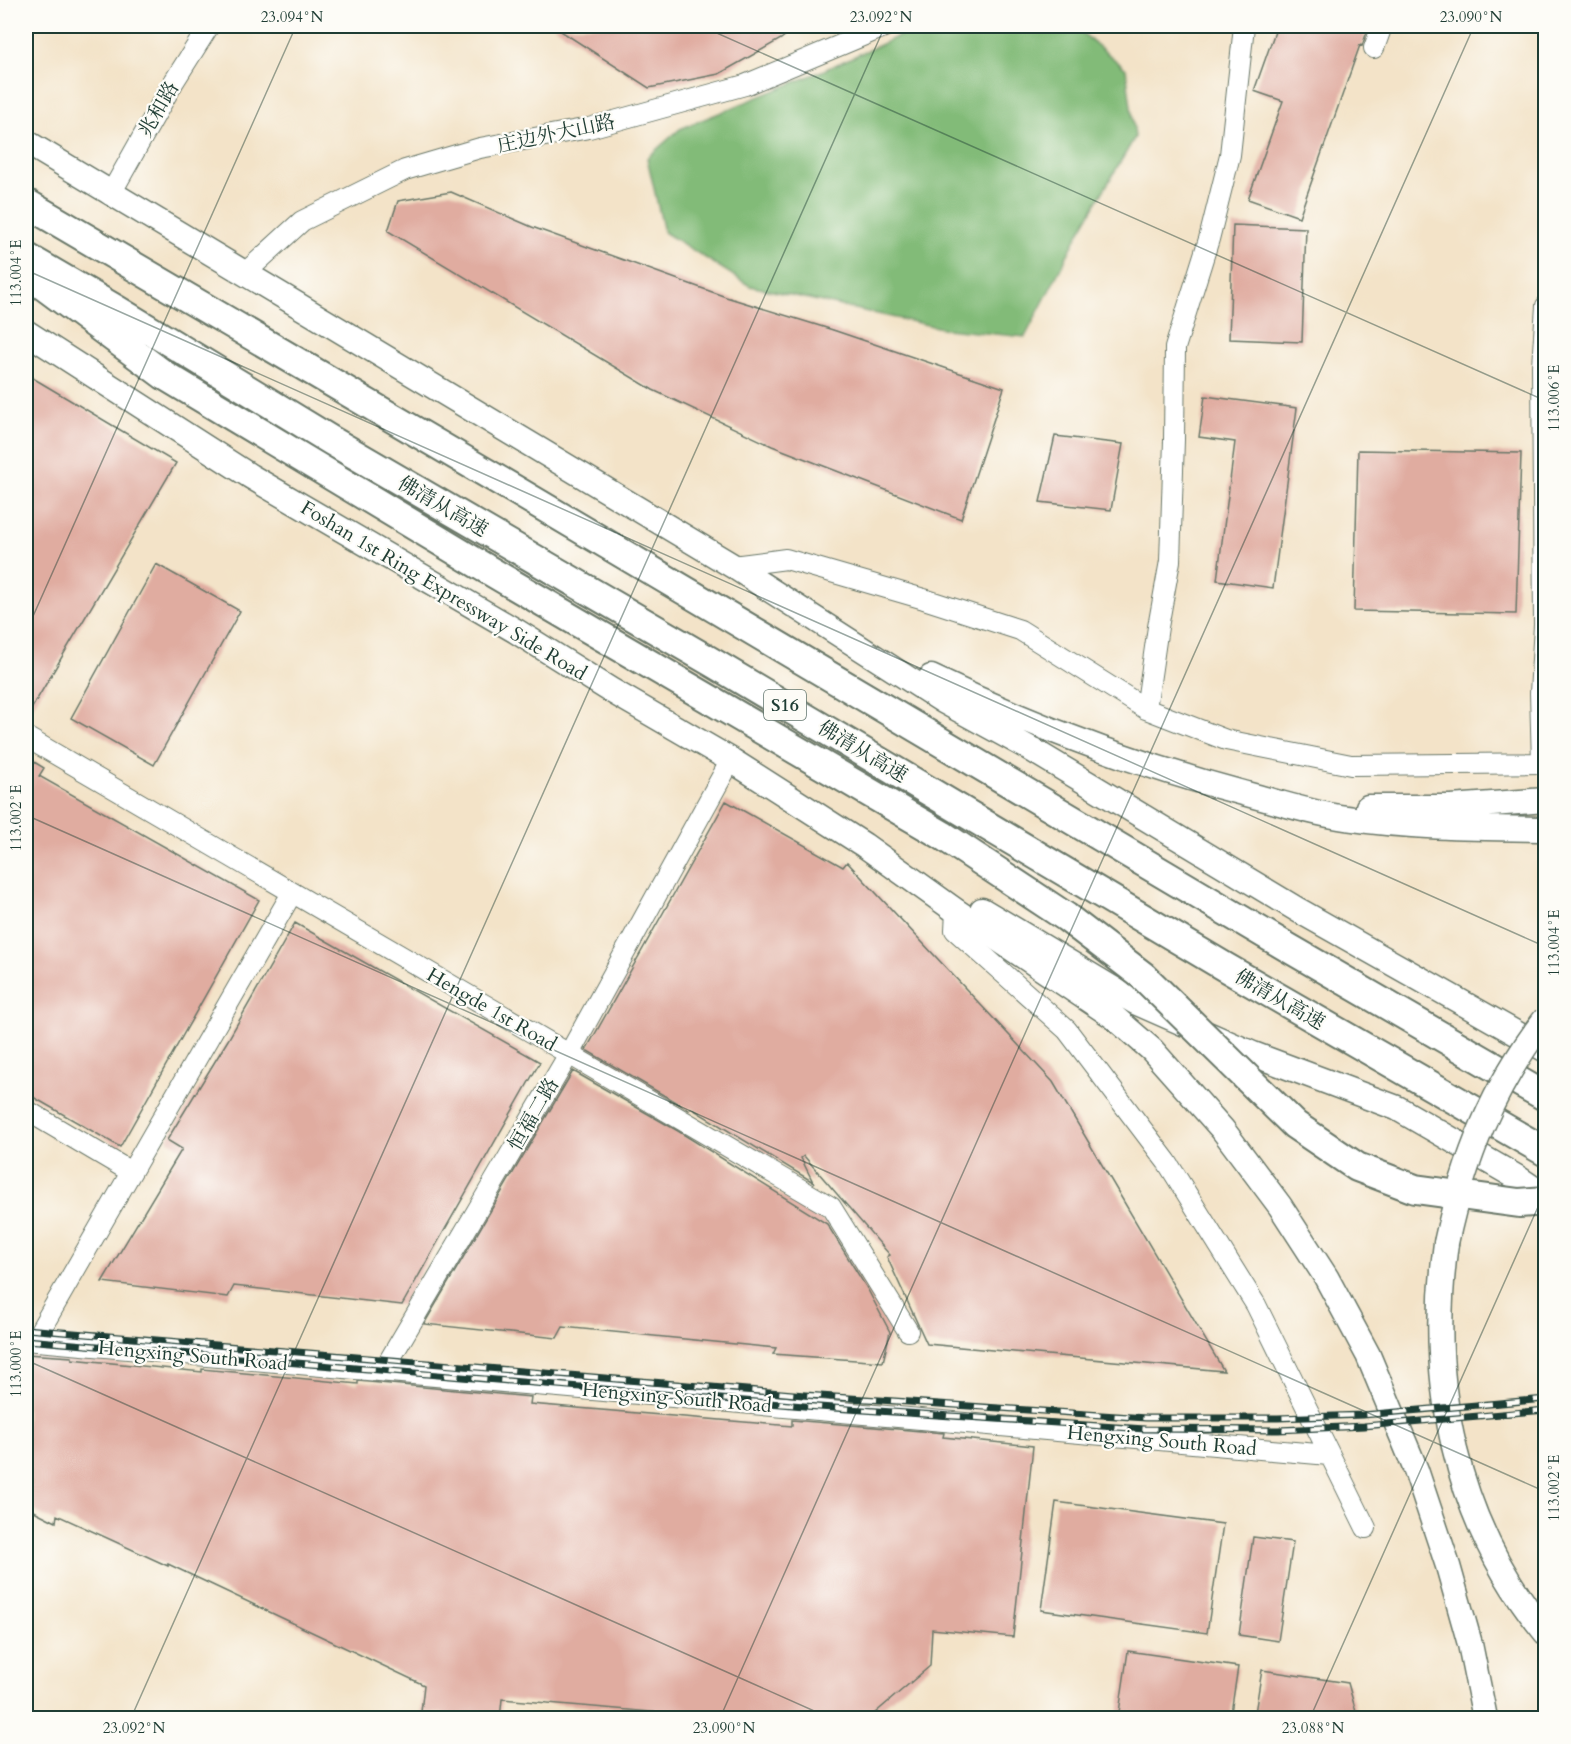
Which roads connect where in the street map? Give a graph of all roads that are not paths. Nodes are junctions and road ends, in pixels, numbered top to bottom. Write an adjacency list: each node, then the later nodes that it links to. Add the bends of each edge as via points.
1 (209, 26): 7 (street, 兆和路)
2 (886, 26): 11 (street, 庄边外大山路, via 745,85 589,128 480,148 405,170 302,221)
3 (1244, 26): 16 (street, via 1230,155 1175,348 1170,561)
4 (1382, 26): 5 (street)
5 (1374, 48)
6 (27, 143): 7 (main road)
7 (110, 195): 11 (main road)
8 (26, 203): 29 (highway, S16)
9 (26, 257): 31 (highway, 佛清从高速 / S16, via 1244,979)
10 (26, 272): 33 (highway, bridge, via 164,375 411,525 942,835 1066,917 1143,976 1295,1125 1358,1167 1415,1189 1520,1203)
11 (245, 273): 14 (main road)
12 (1545, 306): 19 (street, via 1540,693)
13 (26, 332): 18 (main road, Foshan 1st Ring Expressway Side Road, via 250,476)
14 (733, 566): 15 (main road); 16 (street, via 786,559 1020,630)
15 (828, 627): 20 (main road, via 1019,717 1132,759); 27 (main road, via 943,701)
16 (1146, 709): 19 (street, via 1226,740 1352,765)
17 (26, 737): 24 (street, Hengde 1st Road)
18 (731, 760): 23 (main road, Foshan 1st Ring Expressway Side Road); 28 (street, 恒福二路)
19 (1544, 763)
20 (1253, 795): 21 (main road, via 1381,808); 22 (main road, via 1343,818 1389,824)
21 (1545, 800)
22 (1545, 829)
23 (864, 845): 25 (main road); 33 (main road, via 1135,1002 1253,1054 1397,1108 1518,1178)
24 (292, 893): 28 (street, Hengde 1st Road); 32 (street)
25 (956, 911): 37 (street, via 955,930 1067,1030 1167,1162 1256,1305); 40 (main road, via 1114,1017 1152,1050 1223,1130 1280,1206 1326,1277 1368,1355 1397,1421 1448,1566 1470,1644)
26 (1545, 1018): 39 (main road, bridge, via 1494,1100 1476,1139 1455,1204 1442,1274 1441,1348 1451,1436 1475,1516 1519,1599)
27 (1545, 1050)
28 (569, 1054): 34 (street, Hengde 1st Road, via 831,1207); 36 (street, 恒福二路)
29 (1545, 1097)
30 (26, 1110): 32 (street)
31 (1545, 1152)
32 (131, 1172): 35 (street)
33 (1545, 1199)
34 (908, 1331)
35 (30, 1340): 36 (street, Hengxing South Road)
36 (383, 1371): 37 (street, Hengxing South Road)
37 (1329, 1455): 38 (street)
38 (1366, 1528)
39 (1545, 1633)
40 (1485, 1719)

